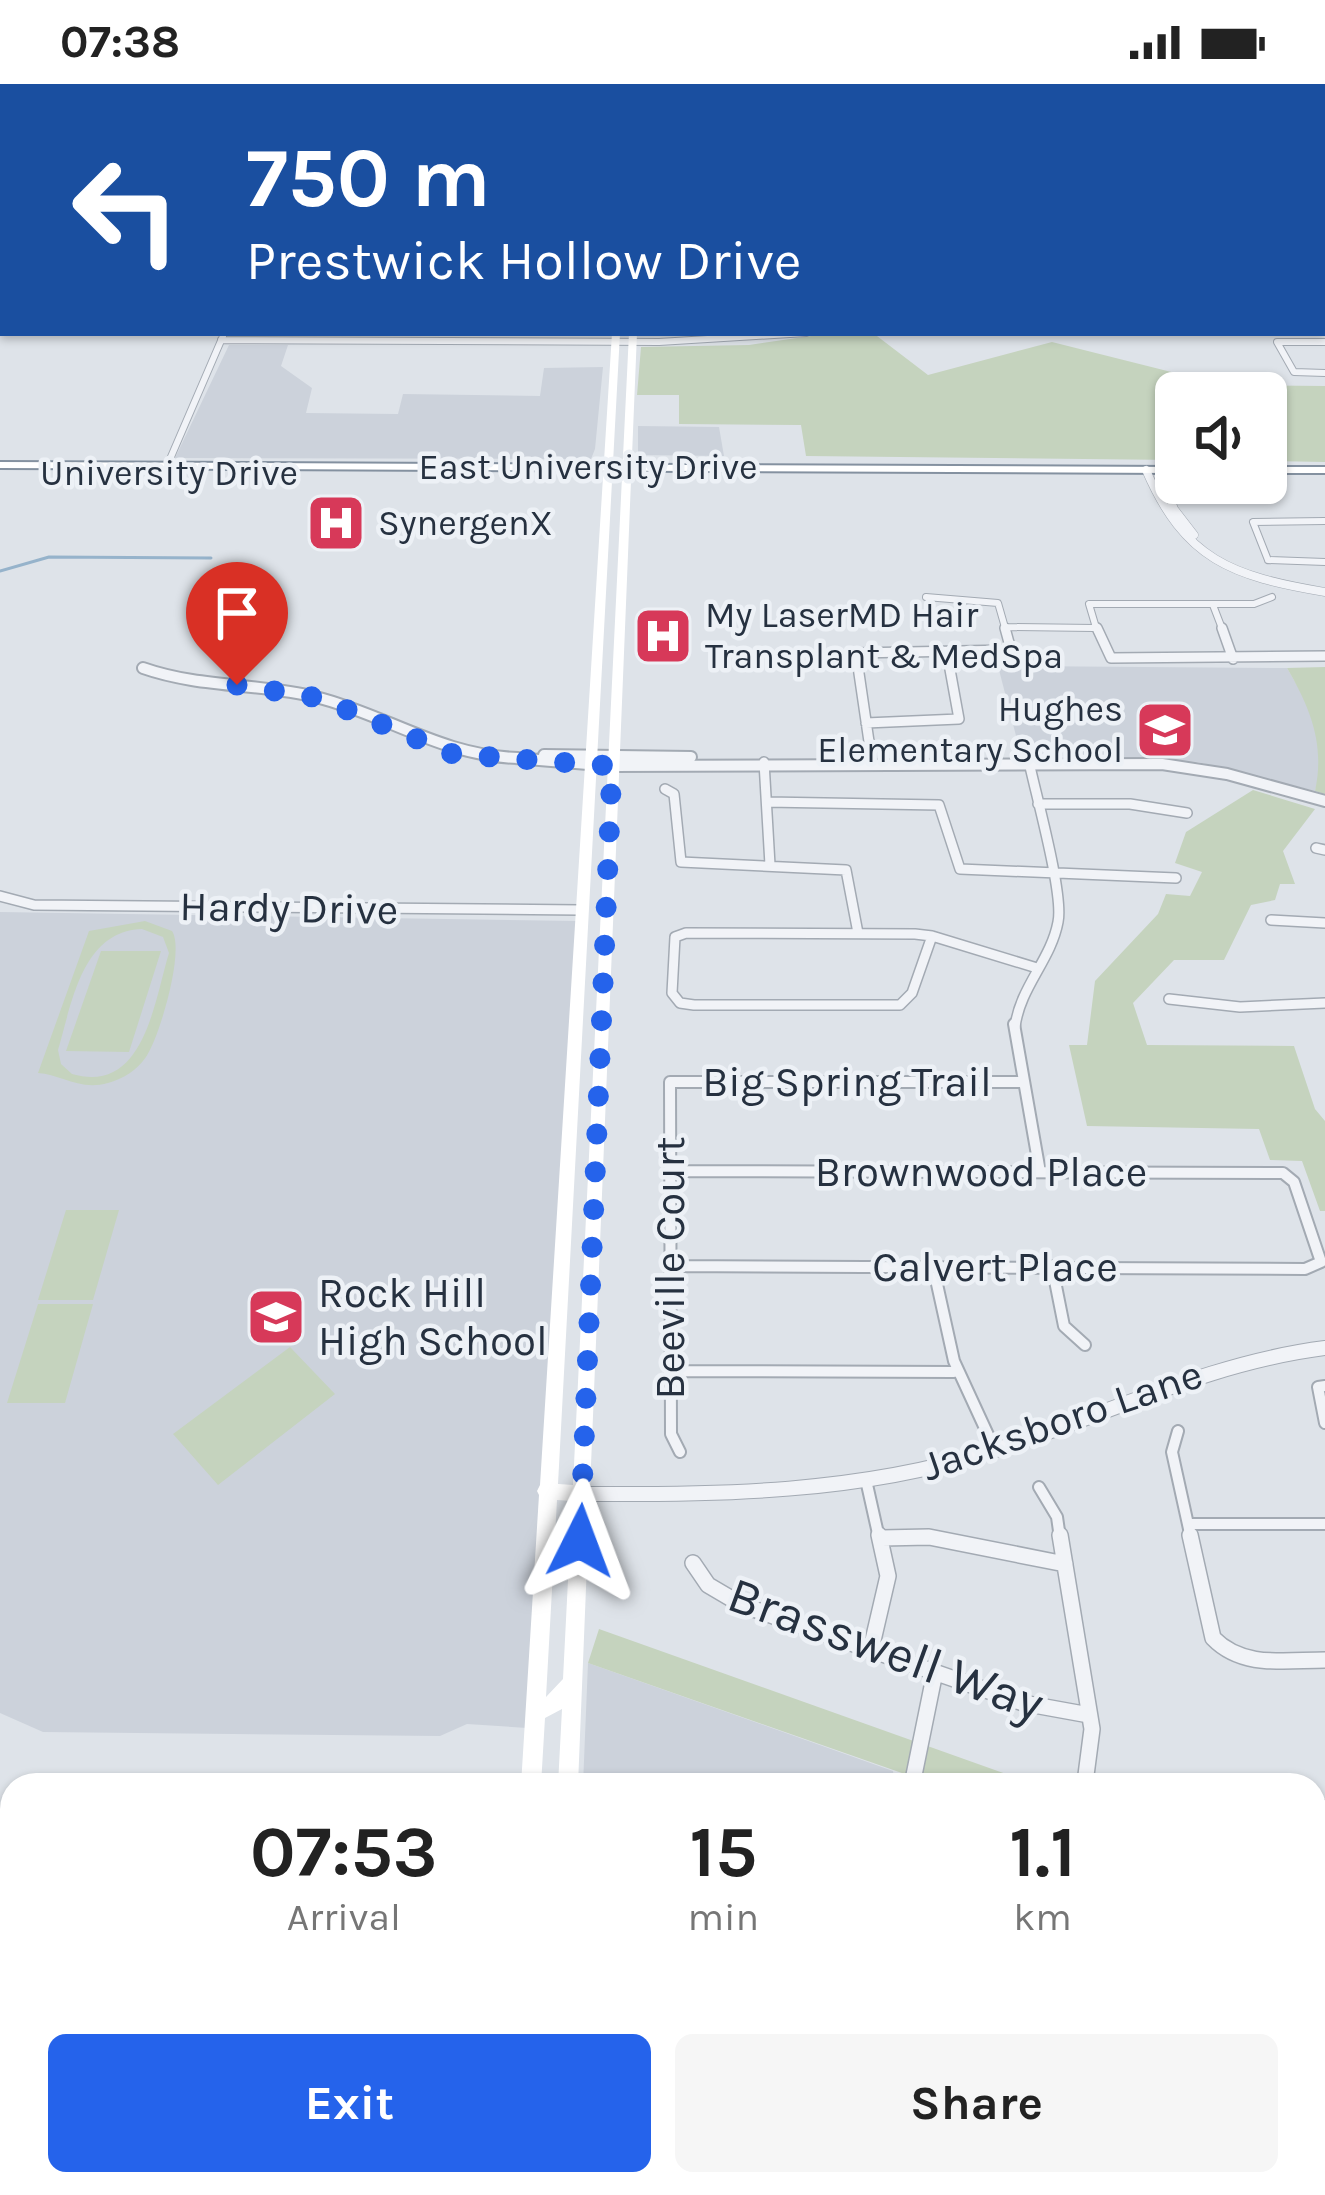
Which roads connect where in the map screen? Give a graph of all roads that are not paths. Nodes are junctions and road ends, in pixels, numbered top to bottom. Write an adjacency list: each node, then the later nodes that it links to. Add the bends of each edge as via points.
1 (223, 336): 3 (street); 10 (street)
2 (771, 336): 4 (street)
3 (616, 337): 4 (street); 7 (main road)
4 (632, 337): 8 (main road)
5 (1325, 342): 6 (street, via 1277,342 1294,372)
6 (1325, 373)
7 (611, 400): 8 (main road); 11 (main road)
8 (627, 400): 12 (main road)
9 (0, 469): 10 (highway, University Drive)
10 (165, 470): 11 (highway, University Drive)
11 (606, 471): 12 (highway, University Drive); 21 (main road)
12 (626, 471): 13 (highway, University Drive); 22 (main road)
13 (1155, 474)
14 (1287, 474): 15 (highway)
15 (1325, 474)
16 (1170, 504): 20 (street, via 1176,530)
17 (1325, 521): 18 (street, via 1253,522)
18 (1268, 560): 19 (street); 20 (street, via 1263,572)
19 (1325, 562)
20 (1249, 572): 23 (street)
21 (601, 577): 22 (main road); 30 (main road)
22 (620, 577): 31 (main road)
23 (1325, 592)
24 (1272, 597): 26 (street)
25 (926, 598): 27 (street, via 998,603)
26 (1213, 605): 28 (street, via 1089,604); 33 (street)
27 (1007, 626): 28 (street); 29 (street, via 1008,652)
28 (1094, 628): 33 (street, via 1108,657)
29 (947, 653): 35 (street, via 956,721); 35 (street, via 856,653)
30 (596, 655): 31 (main road); 36 (main road)
31 (617, 655): 37 (main road)
32 (1325, 656): 33 (street)
33 (1233, 659)
34 (143, 668): 36 (street, via 172,680 319,698 433,748)
35 (866, 723): 40 (street)
36 (589, 760): 37 (street); 50 (main road)
37 (612, 761): 38 (street); 51 (main road)
38 (758, 762): 40 (street); 43 (street)
39 (1029, 762): 40 (street); 42 (street, via 1196,769); 44 (street)
40 (872, 763)
41 (665, 789): 46 (street, via 674,794 680,862)
42 (1325, 801)
43 (766, 802): 46 (street); 47 (street, via 938,805 960,869)
44 (1037, 804): 45 (street); 47 (street)
45 (1187, 813)
46 (770, 865): 54 (street, via 846,870)
47 (1053, 871): 48 (street); 56 (street, via 1060,918)
48 (1176, 878)
49 (0, 896): 50 (street, Hardy Drive, via 34,905)
50 (580, 910): 51 (main road); 63 (main road)
51 (605, 911): 64 (main road)
52 (1271, 920): 53 (street)
53 (1325, 923)
54 (858, 933): 55 (street); 55 (street, via 675,937 672,993 680,1003 905,1004)
55 (932, 936): 56 (street)
56 (1036, 968): 60 (street, via 1016,1006)
57 (1169, 999): 58 (street, via 1240,1007)
58 (1325, 1003)
59 (670, 1082): 60 (street, Big Spring Trail); 61 (street, Beeville Court)
60 (1023, 1082): 62 (street)
61 (670, 1171): 62 (street, Brownwood Place); 67 (street, Beeville Court)
62 (1040, 1172): 65 (street, Brownwood Place, via 1275,1172 1290,1177)
63 (563, 1187): 64 (main road); 81 (main road)
64 (595, 1187): 82 (main road)
65 (1307, 1222): 66 (street); 69 (street, Calvert Place, via 1320,1267)
66 (1325, 1222)
67 (670, 1266): 68 (street, Calvert Place); 72 (street, Beeville Court)
68 (933, 1266): 69 (street, Calvert Place); 73 (street)
69 (1052, 1266): 70 (street, via 1064,1325)
70 (1085, 1345)
71 (1325, 1348): 77 (street, Jacksboro Lane, via 1172,1380)
72 (670, 1372): 73 (street); 78 (street, Beeville Court, via 670,1434)
73 (954, 1372): 77 (street)
74 (1322, 1386): 75 (street)
75 (1325, 1423)
76 (1178, 1431): 83 (street, via 1172,1452)
77 (994, 1450): 79 (street, Jacksboro Lane)
78 (680, 1452)
79 (866, 1480): 82 (street, Jacksboro Lane, via 703,1495); 85 (street)
80 (1039, 1487): 87 (street, via 1054,1504)
81 (546, 1491): 82 (main road); 92 (main road)
82 (582, 1494): 91 (main road)
83 (1188, 1524): 84 (street); 89 (street, via 1213,1639 1228,1657)
84 (1325, 1524)
85 (883, 1538): 87 (street, via 935,1535 1019,1562); 88 (street, via 888,1576)
86 (693, 1563): 88 (street, Brasswell Way, via 729,1599)
87 (1065, 1564): 93 (street)
88 (871, 1649): 90 (street, Brasswell Way)
89 (1325, 1660)
90 (935, 1672): 93 (street, Brasswell Way, via 1047,1710); 96 (street)
91 (573, 1682): 92 (main road); 95 (main road)
92 (535, 1712): 94 (main road)
93 (1090, 1715): 97 (street)
94 (532, 1773)
95 (569, 1773)
96 (914, 1773)
97 (1086, 1773)

